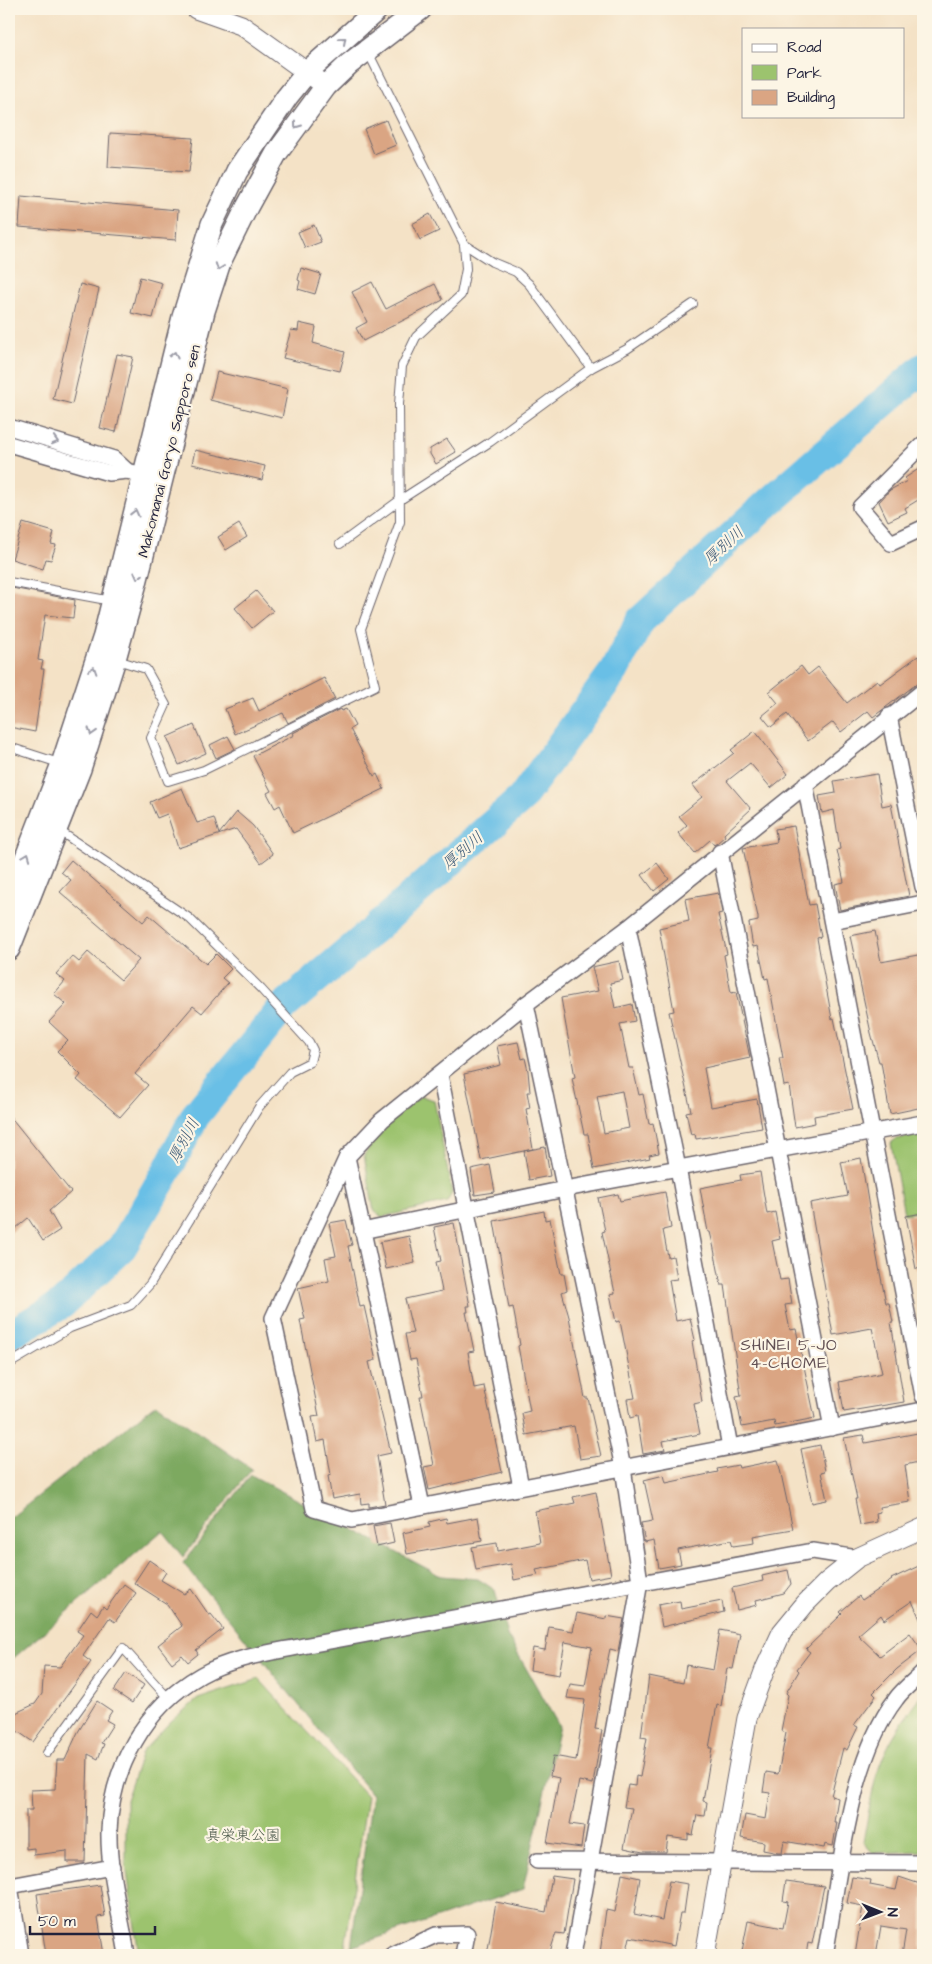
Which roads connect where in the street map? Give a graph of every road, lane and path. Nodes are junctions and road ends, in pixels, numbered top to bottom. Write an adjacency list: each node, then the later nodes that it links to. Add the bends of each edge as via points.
1 (196, 9): 5 (street, via 242,25)
2 (378, 9): 5 (main road, Makomanai Goryo Sapporo sen, one-way to 2)
3 (420, 9): 4 (main road, Makomanai Goryo Sapporo sen)
4 (367, 50): 6 (main road, Makomanai Goryo Sapporo sen); 7 (lane)
5 (308, 71): 6 (street); 13 (main road, Makomanai Goryo Sapporo sen, one-way to 5, via 183,317 212,224 237,171)
6 (326, 86): 13 (main road, Makomanai Goryo Sapporo sen, one-way to 13, via 276,154 220,262)
7 (464, 244): 9 (lane, via 492,262 516,272 529,284); 14 (lane, via 466,269 461,295 416,337 402,366)
8 (693, 304): 9 (lane, via 627,349)
9 (591, 368): 14 (lane, via 490,442)
10 (9, 427): 13 (street, one-way to 13, via 114,458)
11 (9, 444): 13 (street, via 109,473)
12 (923, 444): 15 (street, via 860,507 891,543)
13 (144, 475): 18 (main road, Makomanai Goryo Sapporo sen, one-way to 13); 19 (main road, Makomanai Goryo Sapporo sen, one-way to 19)
14 (400, 500): 16 (lane); 19 (lane, via 400,522 361,629 375,686 204,770 168,781 151,738 166,705 146,669)
15 (923, 528)
16 (340, 544)
17 (9, 582): 18 (lane)
18 (114, 602): 23 (main road, Makomanai Goryo Sapporo sen, one-way to 18)
19 (115, 659): 25 (main road, Makomanai Goryo Sapporo sen, one-way to 25)
20 (923, 691): 21 (street)
21 (890, 716): 24 (street); 27 (street)
22 (9, 747): 23 (lane)
23 (62, 764): 28 (main road, Makomanai Goryo Sapporo sen, one-way to 23)
24 (805, 784): 26 (street); 30 (street)
25 (57, 829): 32 (main road, Makomanai Goryo Sapporo sen); 43 (lane, via 189,918 294,1024 313,1050 310,1062 290,1072 259,1107 150,1284 131,1305 70,1328)
26 (720, 852): 31 (street); 37 (street)
27 (923, 887)
28 (9, 902)
29 (923, 904): 30 (street)
30 (832, 921): 36 (street)
31 (628, 928): 33 (street); 39 (street)
32 (9, 949)
33 (526, 1004): 34 (street); 40 (street)
34 (440, 1075): 38 (street, via 382,1120); 41 (street)
35 (923, 1123): 36 (street)
36 (871, 1133): 37 (street); 44 (street)
37 (779, 1150): 39 (street); 46 (street)
38 (347, 1157): 42 (street); 50 (street, via 273,1318 314,1509 352,1520)
39 (678, 1168): 40 (street); 47 (street)
40 (565, 1189): 41 (street); 48 (street)
41 (465, 1209): 42 (street); 49 (street)
42 (362, 1231): 50 (street)
43 (9, 1364)
44 (923, 1396)
45 (923, 1410): 46 (street)
46 (832, 1428): 47 (street)
47 (730, 1448): 48 (street)
48 (623, 1468): 49 (street); 53 (street)
49 (521, 1487): 50 (street)
50 (422, 1506)
51 (923, 1528): 52 (street)
52 (857, 1558): 53 (street, via 813,1551); 60 (street, via 804,1604 782,1632 765,1669 748,1718)
53 (640, 1582): 55 (street, via 238,1660 202,1675); 58 (street)
54 (923, 1672): 59 (street, via 896,1699 866,1751)
55 (168, 1698): 56 (lane, via 123,1648); 62 (street, via 141,1731 119,1771 111,1801)
56 (47, 1753)
57 (537, 1861): 58 (street)
58 (590, 1862): 60 (street); 67 (street)
59 (842, 1862): 60 (street); 61 (street); 69 (street)
60 (722, 1863): 68 (street)
61 (923, 1863)
62 (112, 1867): 63 (street, via 10,1886); 64 (street)
63 (21, 1955)
64 (127, 1955)
65 (392, 1955): 66 (street, via 436,1935 467,1934)
66 (463, 1955)
67 (573, 1955)
68 (705, 1955)
69 (825, 1955)

